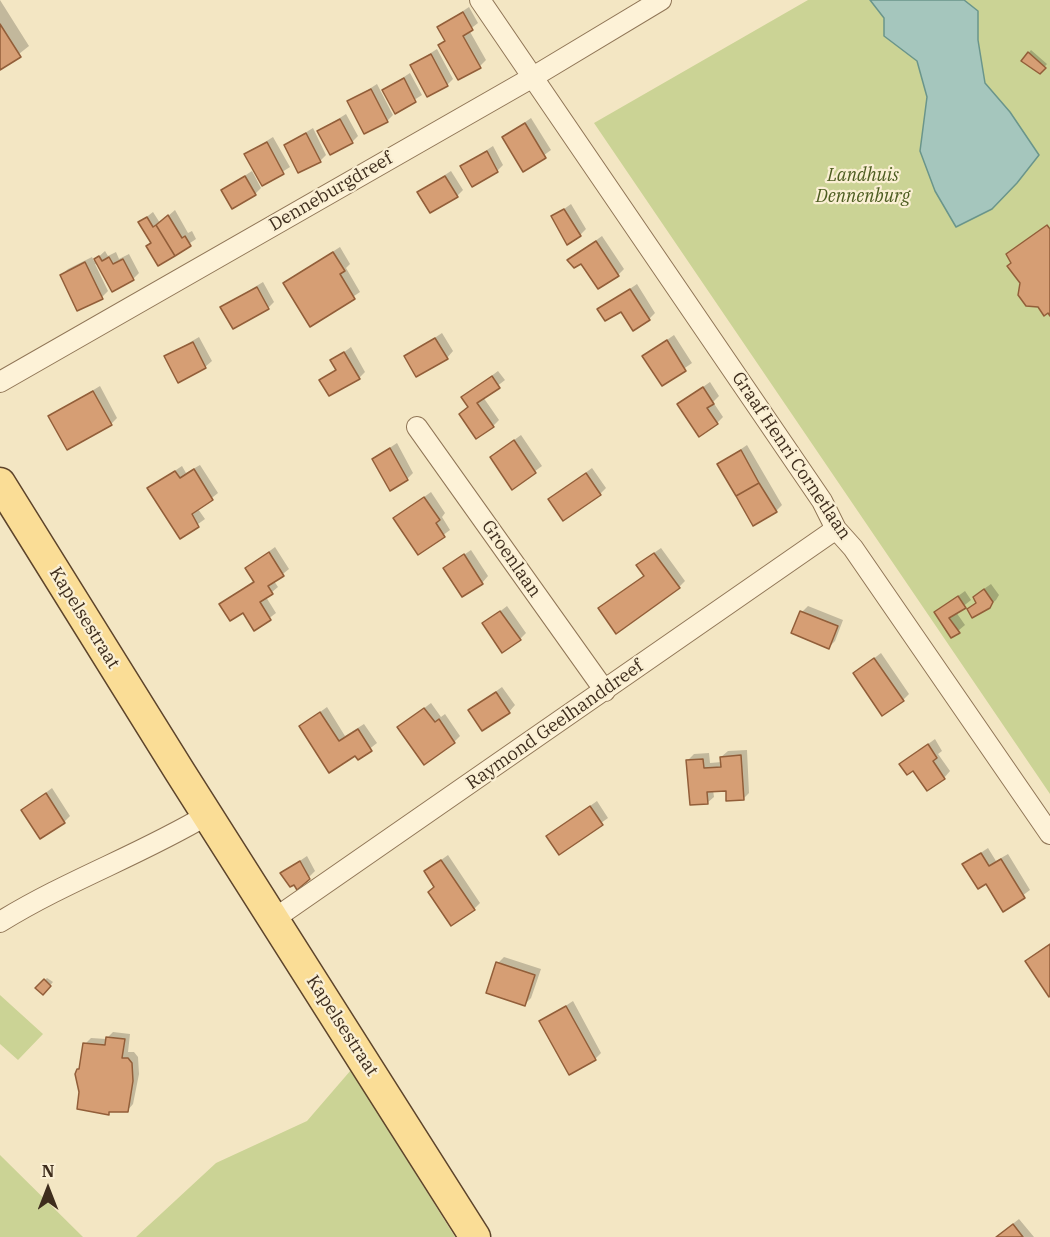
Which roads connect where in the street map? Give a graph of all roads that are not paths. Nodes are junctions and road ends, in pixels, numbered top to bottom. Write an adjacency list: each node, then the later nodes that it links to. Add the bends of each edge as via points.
1 (480, 0): 3 (street, Graaf Henri Cornetlaan)
2 (661, 0): 3 (street, Denneburgdreef)
3 (533, 77): 4 (street, Denneburgdreef); 7 (street, Graaf Henri Cornetlaan, via 822,501)
4 (0, 382)
5 (417, 427): 8 (street, Groenlaan)
6 (0, 483): 9 (main road, Kapelsestraat)
7 (836, 529): 8 (street, Raymond Geelhanddreef); 10 (street, Graaf Henri Cornetlaan, via 853,548)
8 (605, 691): 11 (street, Raymond Geelhanddreef)
9 (207, 815): 11 (main road, Kapelsestraat); 12 (street, via 160,843 102,867)
10 (1050, 834)
11 (273, 920): 13 (main road, Kapelsestraat)
12 (0, 922)
13 (475, 1237)

